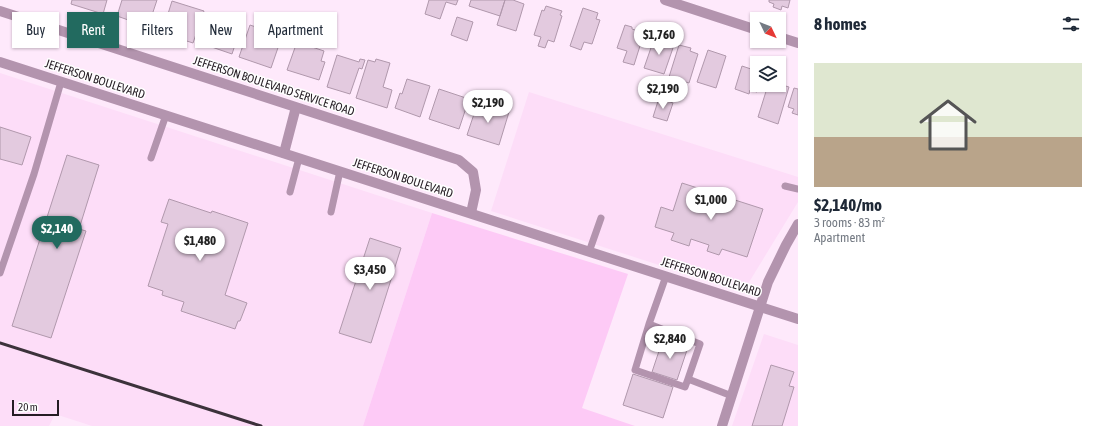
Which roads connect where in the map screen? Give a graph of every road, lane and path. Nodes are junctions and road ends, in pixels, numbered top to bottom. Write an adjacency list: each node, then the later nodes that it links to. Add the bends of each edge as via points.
1 (665, 0): 3 (street)
2 (0, 11): 8 (street, JEFFERSON BOULEVARD SERVICE ROAD)
3 (750, 28)
4 (786, 39): 5 (street)
5 (798, 43)
6 (0, 62): 7 (street, JEFFERSON BOULEVARD)
7 (61, 82): 9 (street, JEFFERSON BOULEVARD); 22 (lane, via 34,174)
8 (296, 107): 10 (street); 18 (street, JEFFERSON BOULEVARD SERVICE ROAD, via 459,160 473,172 476,190)
9 (166, 115): 10 (street, JEFFERSON BOULEVARD); 11 (lane)
10 (284, 153): 12 (street, JEFFERSON BOULEVARD)
11 (150, 158)
12 (299, 158): 13 (street, JEFFERSON BOULEVARD); 16 (lane)
13 (340, 171): 17 (lane); 18 (street, JEFFERSON BOULEVARD)
14 (785, 186): 15 (lane)
15 (798, 188)
16 (290, 192)
17 (331, 212)
18 (471, 213): 21 (street, JEFFERSON BOULEVARD)
19 (601, 218): 21 (lane)
20 (798, 224): 24 (street, via 768,282)
21 (589, 252): 23 (street, JEFFERSON BOULEVARD)
22 (0, 273)
23 (666, 276): 24 (street, JEFFERSON BOULEVARD); 26 (lane)
24 (761, 307): 25 (street, JEFFERSON BOULEVARD); 28 (street)
25 (798, 319)
26 (649, 324): 27 (lane, via 700,344); 27 (lane, via 635,370 685,387)
27 (688, 378): 28 (lane)
28 (732, 396): 29 (street)
29 (722, 426)

